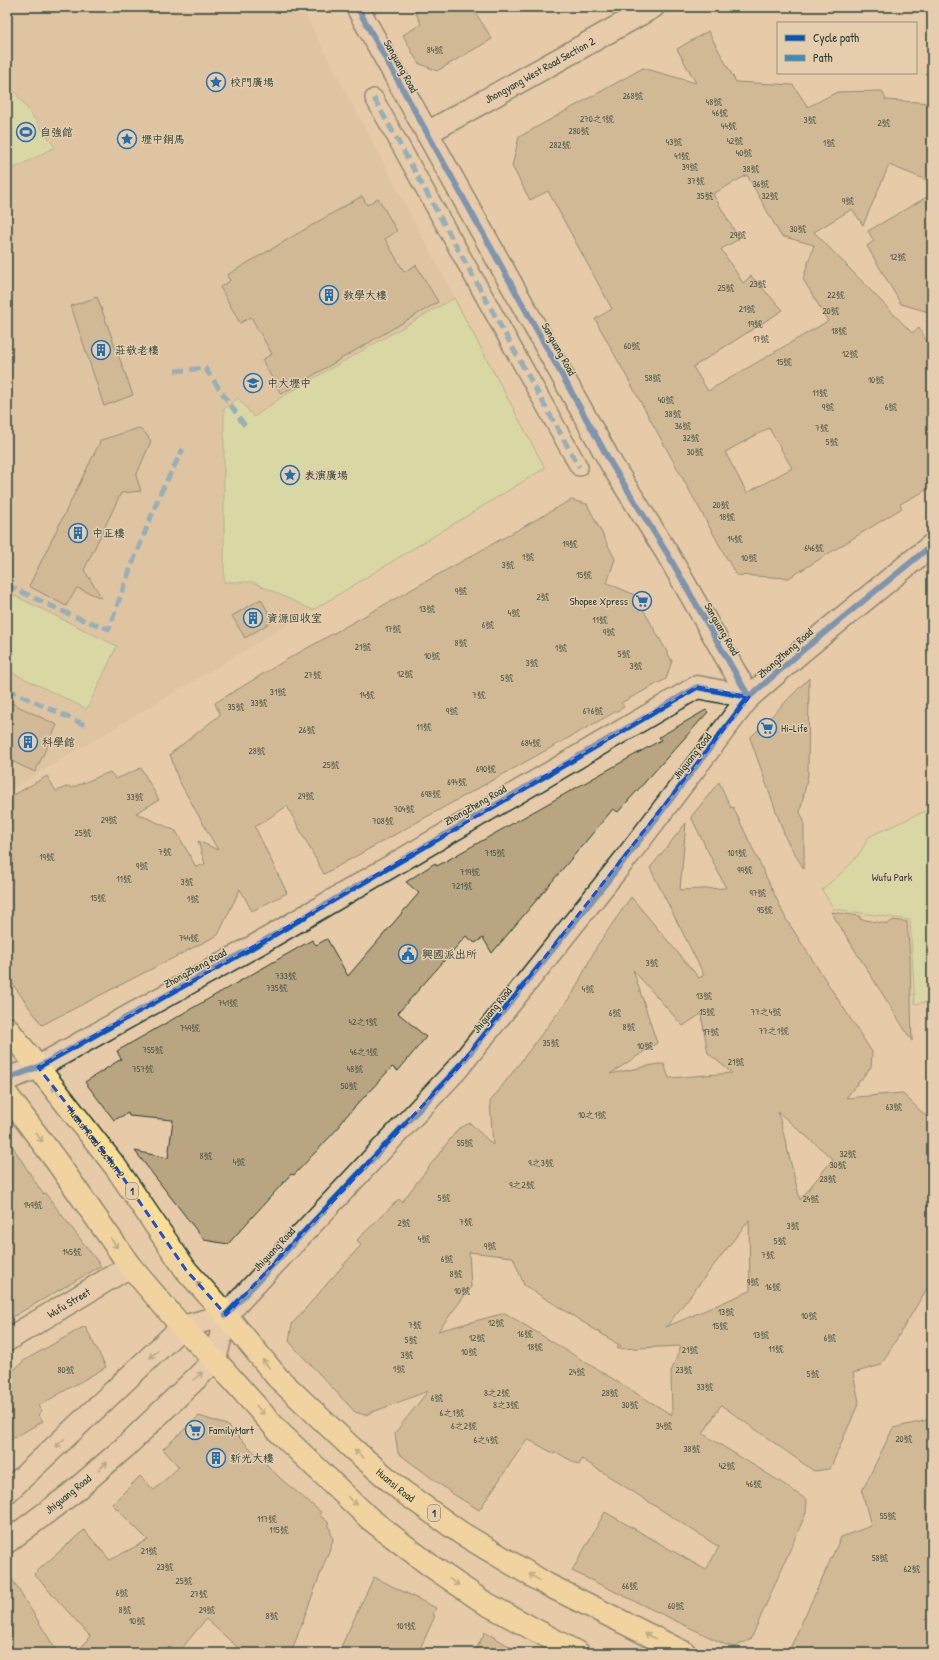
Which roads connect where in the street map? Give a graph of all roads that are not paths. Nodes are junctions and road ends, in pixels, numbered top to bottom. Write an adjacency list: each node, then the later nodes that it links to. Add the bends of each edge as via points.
1 (357, 7): 4 (street, Sanguang Road)
2 (653, 7): 4 (street, Jhongyang West Road Section 2)
3 (374, 98): 5 (street)
4 (427, 134): 7 (street, Sanguang Road, via 612,465 667,553)
5 (579, 467)
6 (932, 545): 7 (street, ZhongZheng Road)
7 (749, 697): 9 (street, ZhongZheng Road, via 697,687 260,942); 13 (street, Jhiguang Road, via 626,858 458,1068)
8 (7, 1028): 9 (main road, Huansi Road Section 2 / 1)
9 (38, 1067): 10 (street, ZhongZheng Road); 13 (main road, Huansi Road Section 2 / 1, one-way to 9, via 186,1270 114,1166)
10 (7, 1079)
11 (7, 1095): 12 (main road, one-way to 12)
12 (130, 1266): 14 (main road); 15 (street, Wufu Street)
13 (226, 1315): 14 (street); 16 (street, Jhiguang Road); 20 (main road, Huansi Road / 1, one-way to 13, via 546,1584 461,1533 402,1491 278,1378)
14 (182, 1327): 16 (main road); 17 (street, one-way to 17)
15 (7, 1340)
16 (215, 1360): 18 (street, Jhiguang Road, one-way to 16, via 77,1489 125,1447); 19 (main road, one-way to 19, via 279,1432 370,1519 485,1603)
17 (7, 1492)
18 (7, 1542)
19 (578, 1653)
20 (685, 1653)

